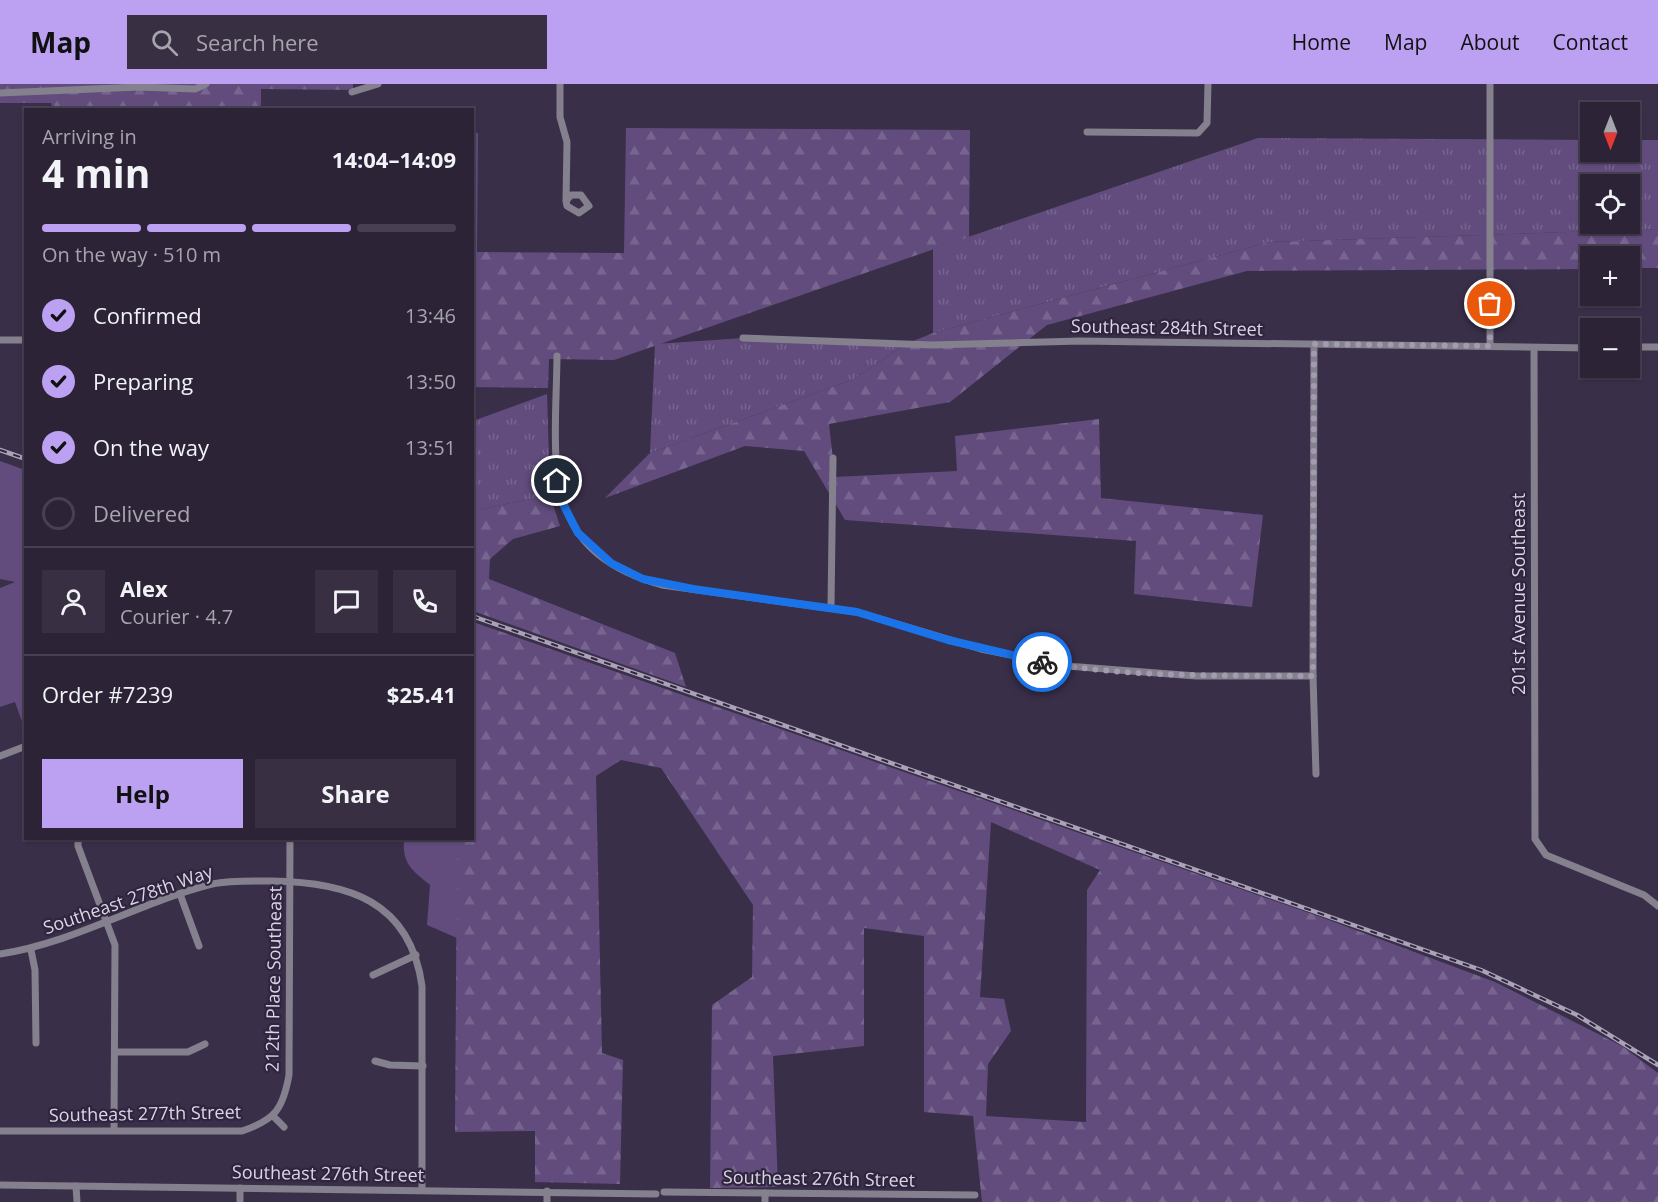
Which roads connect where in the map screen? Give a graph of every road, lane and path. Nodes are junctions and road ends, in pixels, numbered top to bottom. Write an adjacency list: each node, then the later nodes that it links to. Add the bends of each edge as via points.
1 (206, 84): 7 (street, via 195,89 139,87)
2 (378, 84): 6 (street)
3 (560, 84): 9 (street, via 560,117 567,142)
4 (1208, 84): 8 (street, via 1209,116 1198,133)
5 (1490, 84): 14 (street)
6 (352, 92)
7 (0, 93)
8 (1087, 132)
9 (566, 201)
10 (744, 338): 13 (street, Southeast 284th Street, via 932,345 1080,341)
11 (0, 340): 12 (street)
12 (24, 340)
13 (1314, 344): 14 (street, Southeast 284th Street); 22 (street)
14 (1490, 346): 18 (street, Southeast 284th Street)
15 (1640, 347): 16 (street)
16 (1658, 347)
17 (1580, 348): 18 (street, Southeast 284th Street)
18 (1533, 349): 30 (street, 201st Avenue Southeast, via 1535,839 1546,855 1644,895)
19 (557, 356): 21 (street, via 557,481 563,504 578,533 611,563 662,585)
20 (833, 458): 21 (street)
21 (831, 607): 22 (street, via 871,615 981,649 1067,666 1196,676)
22 (1313, 676): 25 (street)
23 (24, 747): 24 (street)
24 (0, 756)
25 (1316, 774)
26 (78, 840): 31 (street)
27 (290, 840): 28 (street, 212th Place Southeast)
28 (290, 881): 29 (street, Southeast 278th Way, via 230,881); 35 (street, Southeast 278th Way, via 331,885 371,901 400,927); 42 (street, 212th Place Southeast, via 289,1075 284,1101)
29 (180, 894): 31 (street, Southeast 278th Way); 32 (street)
30 (1658, 906)
31 (107, 921): 33 (street, Southeast 278th Way); 39 (street, via 115,945)
32 (199, 946)
33 (31, 950): 34 (street, Southeast 278th Way); 37 (street)
34 (0, 954)
35 (416, 955): 36 (street); 41 (street, Southeast 278th Way, via 422,986)
36 (373, 975)
37 (36, 1043)
38 (205, 1044): 39 (street, via 188,1052)
39 (115, 1052): 44 (street)
40 (375, 1061): 41 (street)
41 (423, 1066): 49 (street, Southeast 278th Way)
42 (273, 1116): 43 (street); 44 (street, Southeast 277th Street, via 242,1131)
43 (284, 1127)
44 (114, 1130): 45 (street, Southeast 277th Street)
45 (0, 1131)
46 (0, 1185): 47 (street, Southeast 276th Street)
47 (76, 1186): 48 (street, Southeast 276th Street); 54 (street)
48 (240, 1188): 49 (street, Southeast 276th Street); 55 (street)
49 (422, 1190): 50 (street, Southeast 276th Street)
50 (547, 1191): 51 (street, Southeast 276th Street); 56 (street)
51 (765, 1193): 53 (street, Southeast 276th Street); 57 (street)
52 (975, 1195): 53 (street, Southeast 276th Street)
53 (873, 1198)
54 (76, 1202)
55 (240, 1202)
56 (547, 1202)
57 (765, 1202)

